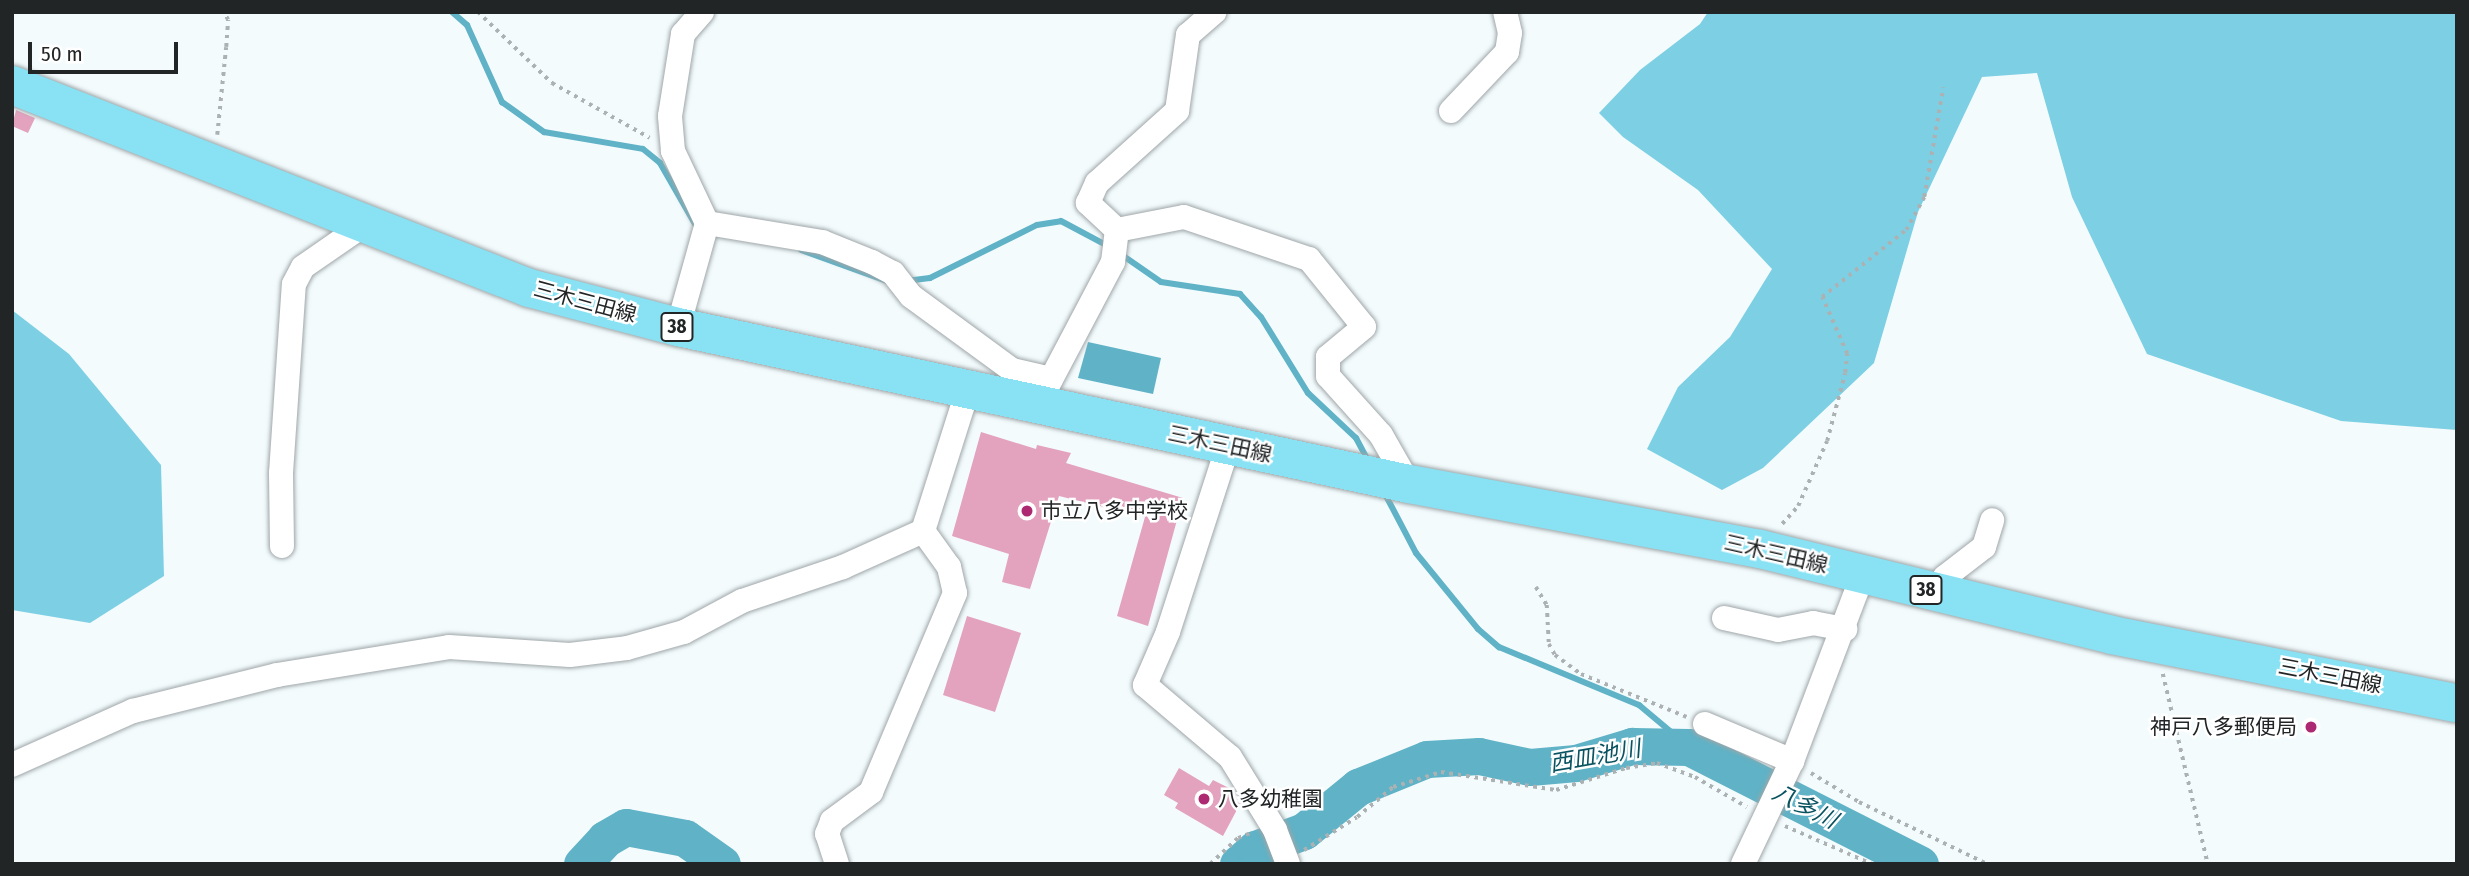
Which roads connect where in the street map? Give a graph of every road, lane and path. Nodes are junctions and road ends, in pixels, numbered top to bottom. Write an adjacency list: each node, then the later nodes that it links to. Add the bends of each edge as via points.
1 (223, 12): 10 (path, via 227,33 217,98)
2 (478, 12): 9 (path, via 552,83)
3 (702, 12): 9 (street, via 683,34 674,68)
4 (1213, 12): 13 (street, via 1188,35 1177,111 1097,183 1088,203)
5 (1505, 12): 8 (street, via 1510,33 1507,52)
6 (12, 85): 10 (main road, 三木三田線 / 38)
7 (1944, 88): 22 (path, via 1924,197 1906,230 1822,297 1847,354 1845,373 1827,441 1798,506)
8 (1451, 111)
9 (673, 151): 12 (street)
10 (216, 165): 11 (main road, 三木三田線 / 38)
11 (365, 223): 14 (main road, 三木三田線 / 38, via 529,288); 21 (street, via 303,267 294,284 281,472)
12 (707, 223): 14 (street); 16 (street, via 822,242 872,262 893,273 911,296)
13 (1116, 230): 16 (street, via 1113,262); 18 (street, via 1184,217 1309,259 1364,327 1328,357 1328,376 1381,435)
14 (678, 327): 15 (main road, 三木三田線 / 38)
15 (968, 389): 16 (main road, 三木三田線 / 38); 20 (street)
16 (1044, 393): 17 (main road, 三木三田線 / 38)
17 (1228, 446): 18 (main road, 三木三田線 / 38); 34 (street, via 1168,632 1145,685 1230,757)
18 (1391, 480): 22 (main road, 三木三田線 / 38)
19 (1992, 520): 25 (street, via 1984,547 1945,577)
20 (923, 531): 31 (street, via 844,566 741,601 684,632 627,648 570,655 449,647 277,675 133,711); 36 (street, via 948,567 955,593 871,792 832,821 827,834)
21 (282, 546)
22 (1760, 549): 23 (main road, 三木三田線 / 38)
23 (1863, 574): 25 (main road, 三木三田線 / 38); 27 (street)
24 (1536, 587): 30 (path, via 1547,605 1549,644 1555,655 1581,674)
25 (1937, 593): 28 (main road, 三木三田線 / 38)
26 (1724, 618): 27 (street, via 1778,631 1813,623)
27 (1845, 629): 32 (street)
28 (2162, 644): 29 (main road, 三木三田線 / 38); 41 (path, via 2163,671)
29 (2457, 704)
30 (1705, 724): 32 (street)
31 (12, 765)
32 (1789, 766): 33 (street); 40 (path)
33 (1767, 814): 35 (path, via 1657,763 1556,790 1441,772 1393,787 1357,817); 38 (street); 39 (path)
34 (1273, 827): 35 (street); 37 (path, via 1238,838)
35 (1286, 858)
36 (837, 864)
37 (1210, 864)
38 (1743, 864)
39 (1872, 864)
40 (1987, 864)
41 (2208, 864)

